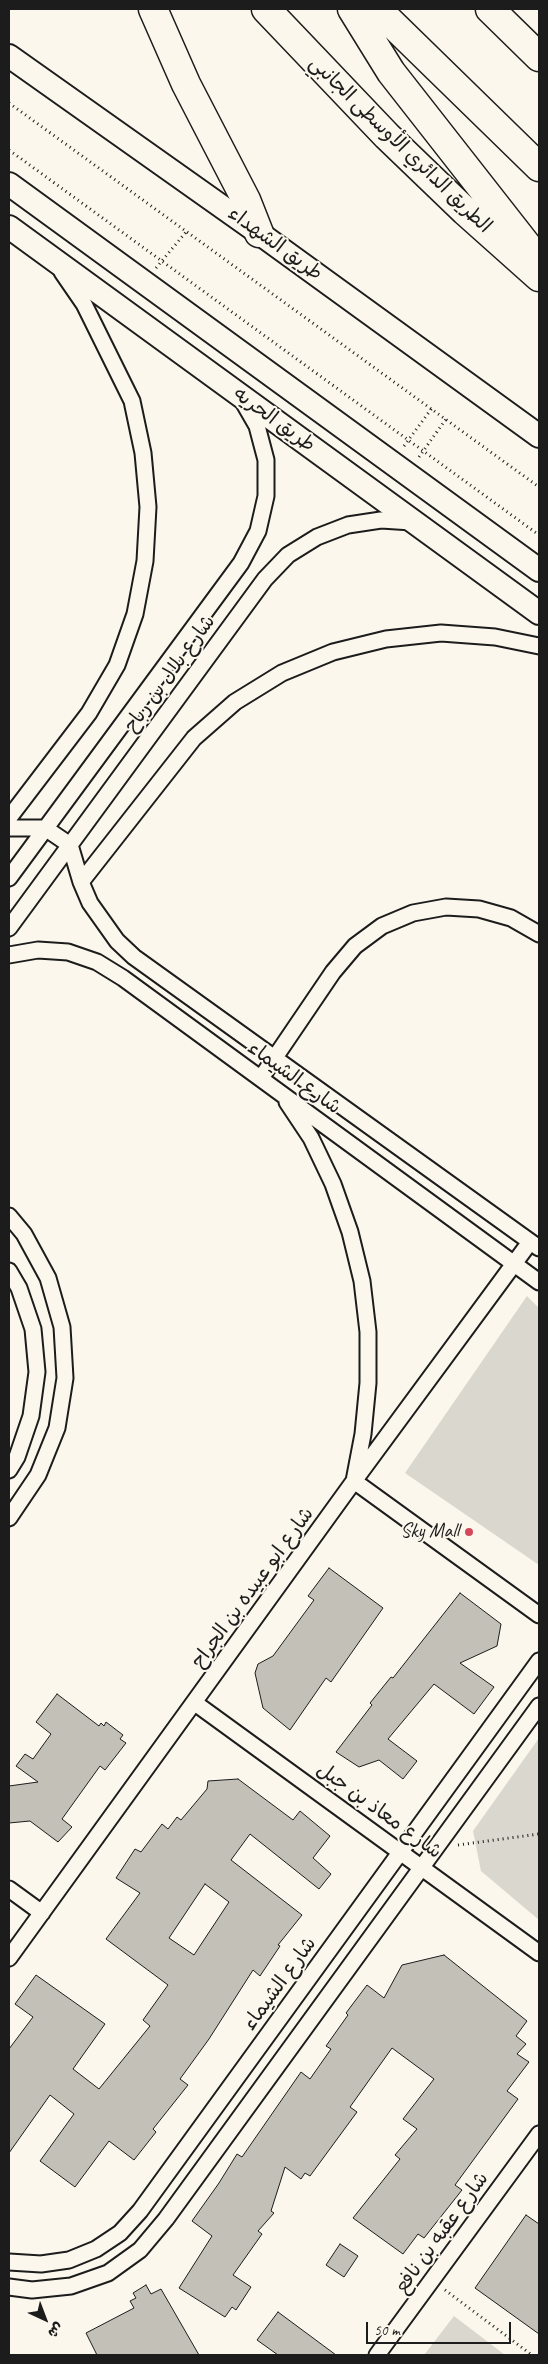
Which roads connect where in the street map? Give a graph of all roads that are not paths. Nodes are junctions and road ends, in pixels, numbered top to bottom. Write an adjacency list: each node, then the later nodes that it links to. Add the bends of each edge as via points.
1 (153, 9): 11 (highway)
2 (266, 9): 14 (highway, الطريق الدائري الأوسطى الجانبي, via 406,155)
3 (352, 9): 13 (highway, via 397,79)
4 (377, 9): 8 (highway)
5 (490, 9): 7 (highway)
6 (9, 56): 11 (street, طريق الشهداء)
7 (539, 57)
8 (539, 167)
9 (9, 184): 18 (street, طريق الحريه)
10 (9, 227): 12 (street, طريق الحريه)
11 (259, 233): 16 (street, طريق الشهداء)
12 (54, 260): 15 (street, طريق الحريه); 21 (street, via 84,304 132,401 144,453 147,489 145,561 135,614 117,665 89,713)
13 (539, 261)
14 (539, 277)
15 (239, 394): 17 (street, طريق الحريه); 23 (street, شارع بلال بن رباح, via 257,426 266,460 266,496 258,531 241,563)
16 (539, 436)
17 (414, 522): 19 (street, طريق الحريه); 24 (street, شارع بلال بن رباح, via 381,520 348,525 316,537 288,555 265,579)
18 (539, 570)
19 (539, 613)
20 (539, 646): 26 (street, via 495,637 441,633 386,639 333,652 282,673 236,702 194,738)
21 (9, 818)
22 (9, 828): 23 (street)
23 (45, 828): 24 (street); 25 (street, شارع بلال بن رباح)
24 (70, 844): 26 (street, شارع الشيماء); 27 (street, شارع بلال بن رباح)
25 (9, 878)
26 (81, 882): 30 (street, شارع الشيماء, via 103,922 134,957)
27 (9, 928)
28 (539, 934): 30 (street, via 511,918 479,909 446,907 413,913 382,926 355,946)
29 (9, 955): 31 (street, شارع الشيماء, via 38,950 68,952 97,962)
30 (274, 1058): 31 (street); 34 (street, شارع الشيماء)
31 (260, 1078): 32 (street, شارع الشيماء)
32 (283, 1095): 35 (street, شارع الشيماء); 39 (street, via 333,1184 350,1232 362,1281 368,1332 368,1383)
33 (9, 1216): 40 (street, via 24,1234 48,1278 62,1327 65,1378 57,1428 38,1475)
34 (535, 1245): 35 (street, شارع ابو عبيده بن الجراح)
35 (514, 1264): 37 (street, شارع الشيماء); 39 (street, شارع ابو عبيده بن الجراح)
36 (9, 1271): 38 (street, via 19,1288 32,1330 37,1372 31,1416 17,1457)
37 (539, 1282)
38 (9, 1470)
39 (354, 1482): 41 (street); 43 (street, شارع ابو عبيده بن الجراح)
40 (9, 1518)
41 (539, 1615)
42 (539, 1662): 45 (street, شارع الشيماء)
43 (195, 1703): 45 (street, شارع معاذ بن جبل); 48 (street, شارع ابو عبيده بن الجراح)
44 (539, 1706): 46 (street)
45 (401, 1852): 46 (street, شارع معاذ بن جبل); 52 (street, شارع الشيماء, via 140,2211 120,2232 96,2249 69,2260 41,2264)
46 (422, 1867): 49 (street, شارع معاذ بن جبل); 53 (street, via 166,2219 140,2250 108,2272 71,2286 32,2290)
47 (9, 1889): 48 (street)
48 (42, 1913): 50 (street, شارع ابو عبيده بن الجراح)
49 (539, 1953)
50 (9, 1958)
51 (539, 2134): 54 (street, شارع عقبه بن نافع)
52 (9, 2262)
53 (9, 2287)
54 (377, 2355)

